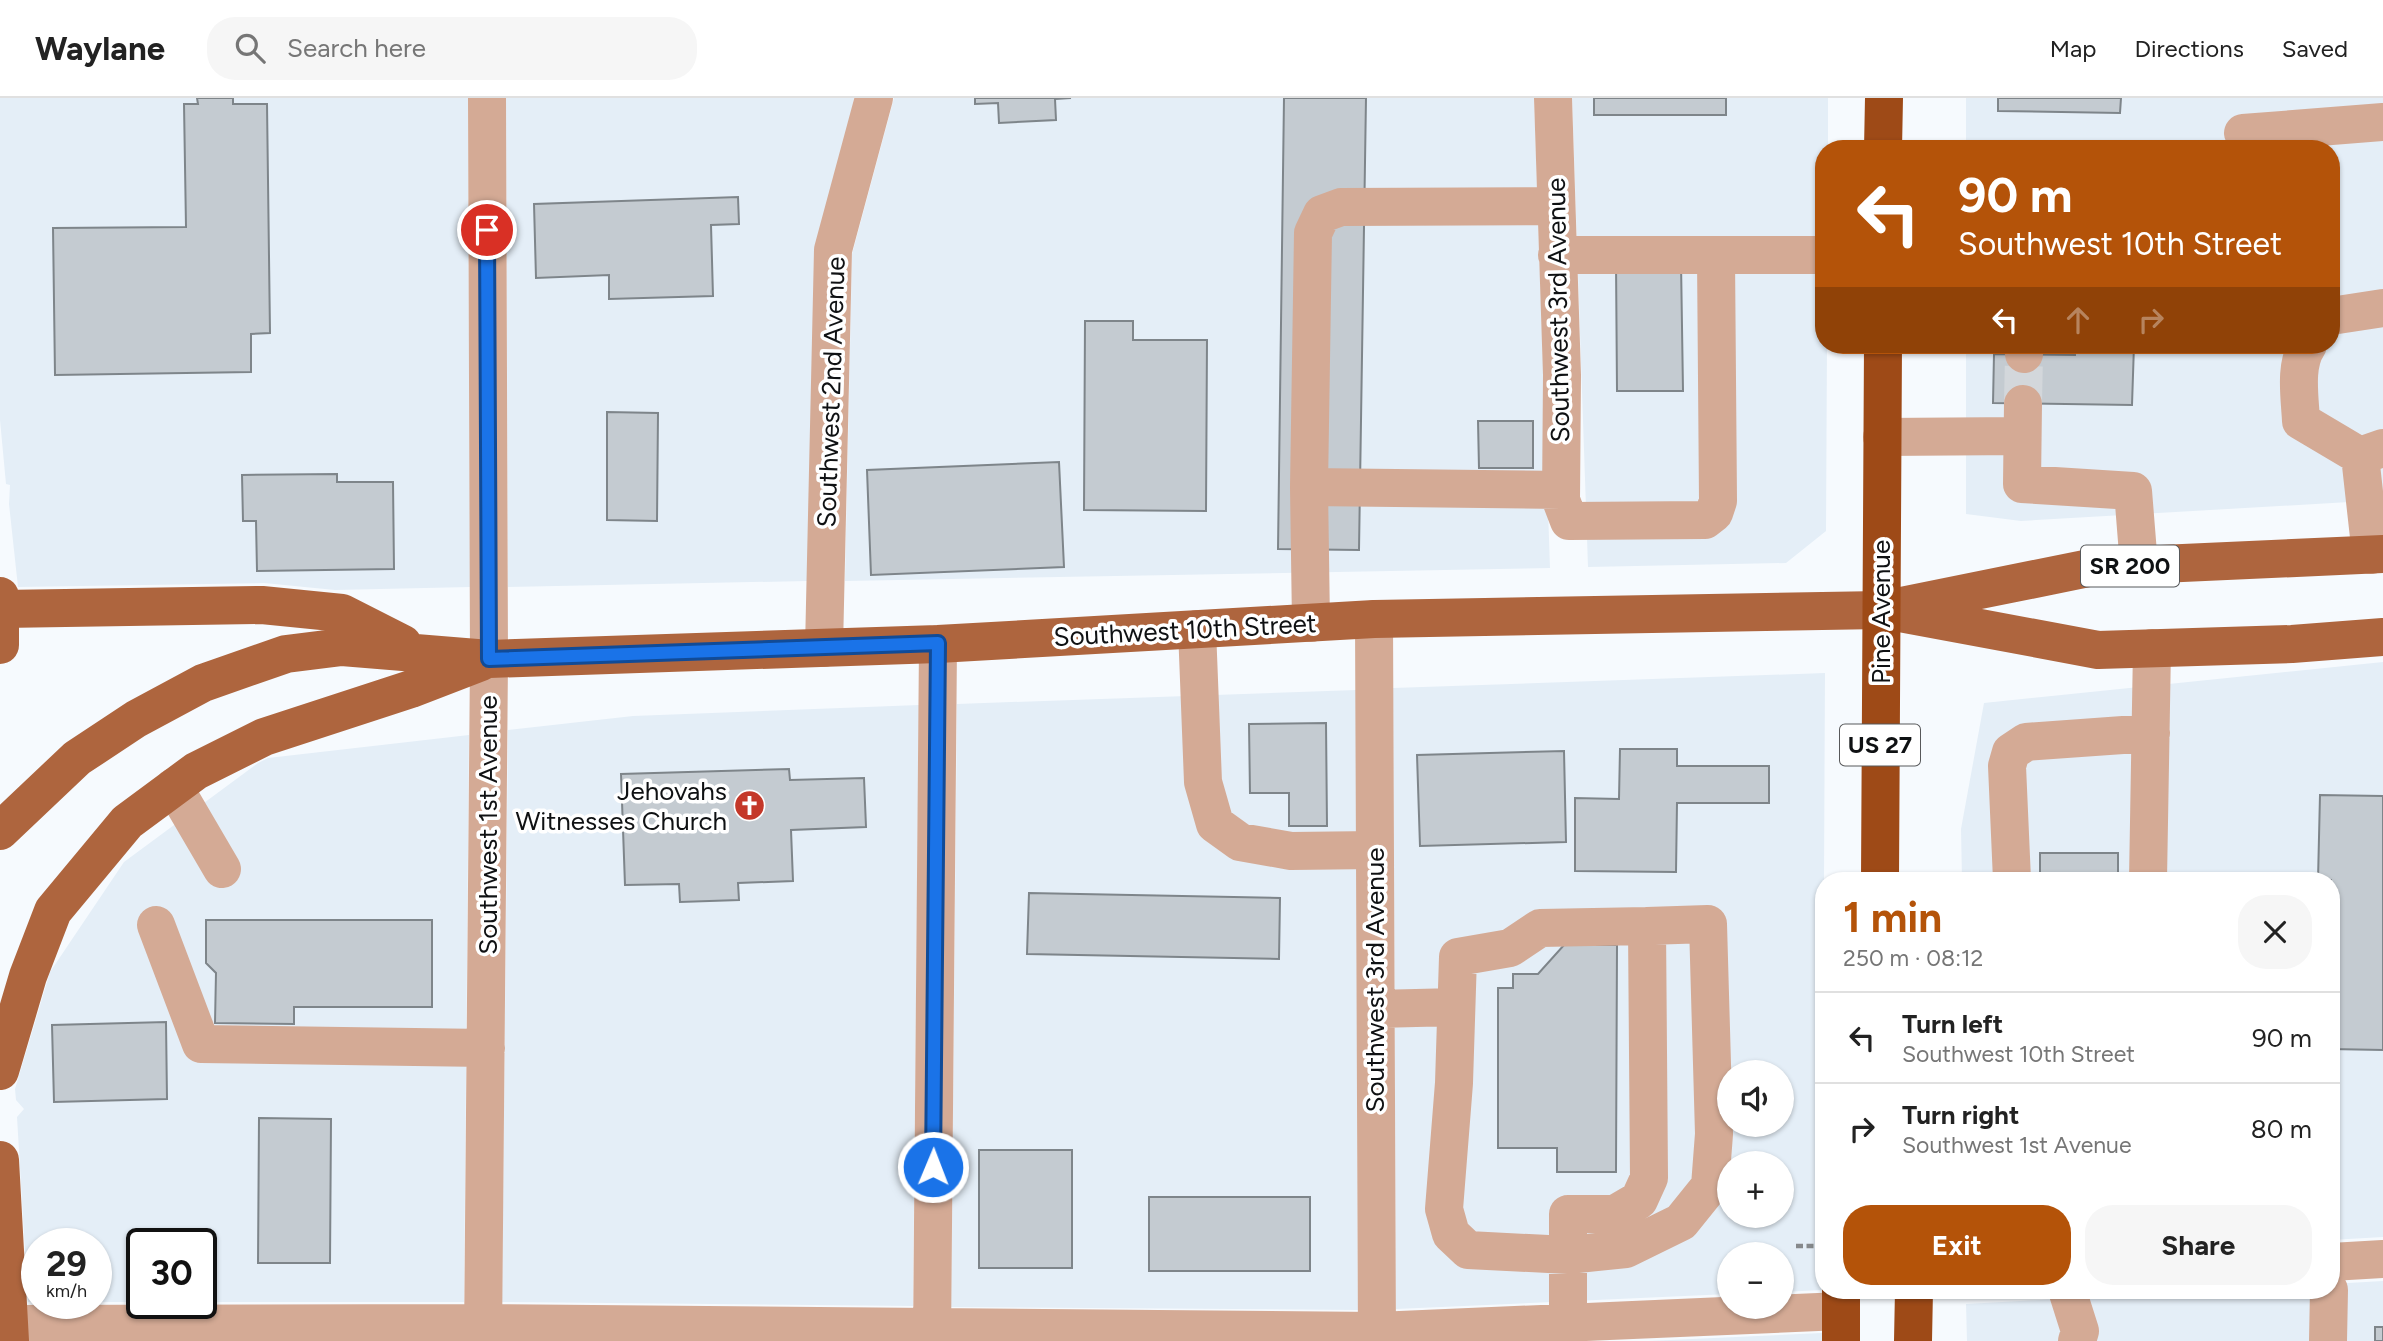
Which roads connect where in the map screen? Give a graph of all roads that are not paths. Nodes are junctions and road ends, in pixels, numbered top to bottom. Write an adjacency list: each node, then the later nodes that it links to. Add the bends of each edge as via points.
1 (487, 98): 32 (street, Southwest 1st Avenue)
2 (874, 98): 29 (street, Southwest 2nd Avenue, via 833,250)
3 (1553, 98): 8 (street, Southwest 3rd Avenue)
4 (1884, 98): 7 (highway)
5 (2383, 122): 6 (street)
6 (2243, 133)
7 (1883, 140)
8 (1556, 206): 10 (street, Southwest 3rd Avenue); 18 (street, via 1341,207 1322,214 1313,233)
9 (1815, 255): 11 (street)
10 (1558, 256): 11 (street); 19 (street, Southwest 3rd Avenue)
11 (1716, 257): 19 (street, via 1718,501 1714,513 1705,520)
12 (2383, 309): 13 (street)
13 (2340, 315)
14 (1883, 354): 16 (highway, Pine Avenue / US 27)
15 (2304, 362): 17 (street, via 2301,421)
16 (1882, 437): 21 (street, via 2023,420 2022,484 2133,491); 22 (highway, Pine Avenue / US 27)
17 (2371, 452): 20 (street)
18 (1309, 487): 19 (street); 25 (street)
19 (1565, 505)
20 (2377, 554): 21 (main road, Southwest 10th Street / SR 200)
21 (2139, 566): 22 (main road, Southwest 10th Street / SR 200, via 2095,567)
22 (1881, 610): 24 (main road, Southwest 10th Street); 30 (main road, Southwest 10th Street, via 2098,650); 38 (highway, Pine Avenue / US 27)
23 (1, 617): 31 (main road, via 262,605 342,613)
24 (1374, 619): 25 (main road, Southwest 10th Street); 36 (street, Southwest 3rd Avenue)
25 (1311, 622): 26 (main road, Southwest 10th Street)
26 (1197, 629): 28 (main road, Southwest 10th Street); 36 (street, via 1203,782 1215,824 1240,842 1291,851)
27 (2383, 637): 30 (main road, Southwest 10th Street)
28 (938, 643): 29 (main road, Southwest 10th Street); 58 (street)
29 (824, 648): 32 (main road, Southwest 10th Street)
30 (2152, 648): 33 (street)
31 (421, 653): 32 (main road, Southwest 10th Street); 35 (main road, Southwest 10th Street, via 342,647 286,654 203,683 77,758)
32 (489, 659): 34 (main road, Southwest 10th Street, via 264,737); 45 (street, Southwest 1st Avenue)
33 (2151, 733): 39 (street, via 2026,742 2011,752 2007,766); 40 (street)
34 (174, 787): 37 (street); 46 (main road, Southwest 10th Street, via 127,822 53,911 27,976)
35 (0, 831)
36 (1375, 850): 44 (street, Southwest 3rd Avenue)
37 (222, 869)
38 (1880, 872)
39 (2012, 872)
40 (2148, 872)
41 (156, 925): 45 (street, via 201,1045)
42 (1647, 926): 43 (street, via 1540,928 1510,948 1458,957); 48 (street, via 1650,1178 1639,1200 1615,1213 1568,1213); 48 (street, via 1709,924 1714,1134 1710,1186 1681,1222 1626,1249)
43 (1456, 1007): 44 (street); 48 (street, via 1444,1209 1451,1234 1468,1250)
44 (1376, 1009): 59 (street, Southwest 3rd Avenue)
45 (485, 1048): 57 (street, Southwest 1st Avenue)
46 (0, 1071)
47 (0, 1160): 56 (main road)
48 (1568, 1255): 55 (street)
49 (2383, 1259): 50 (street)
50 (2340, 1261)
51 (1914, 1299): 61 (highway)
52 (2070, 1299): 60 (street)
53 (2329, 1299): 62 (street)
54 (1841, 1314): 55 (street)
55 (1568, 1323): 59 (street)
56 (7, 1329): 57 (street)
57 (483, 1332): 58 (street)
58 (932, 1335): 59 (street)
59 (1377, 1336)
60 (2083, 1338)
61 (1913, 1341)
62 (2328, 1341)

